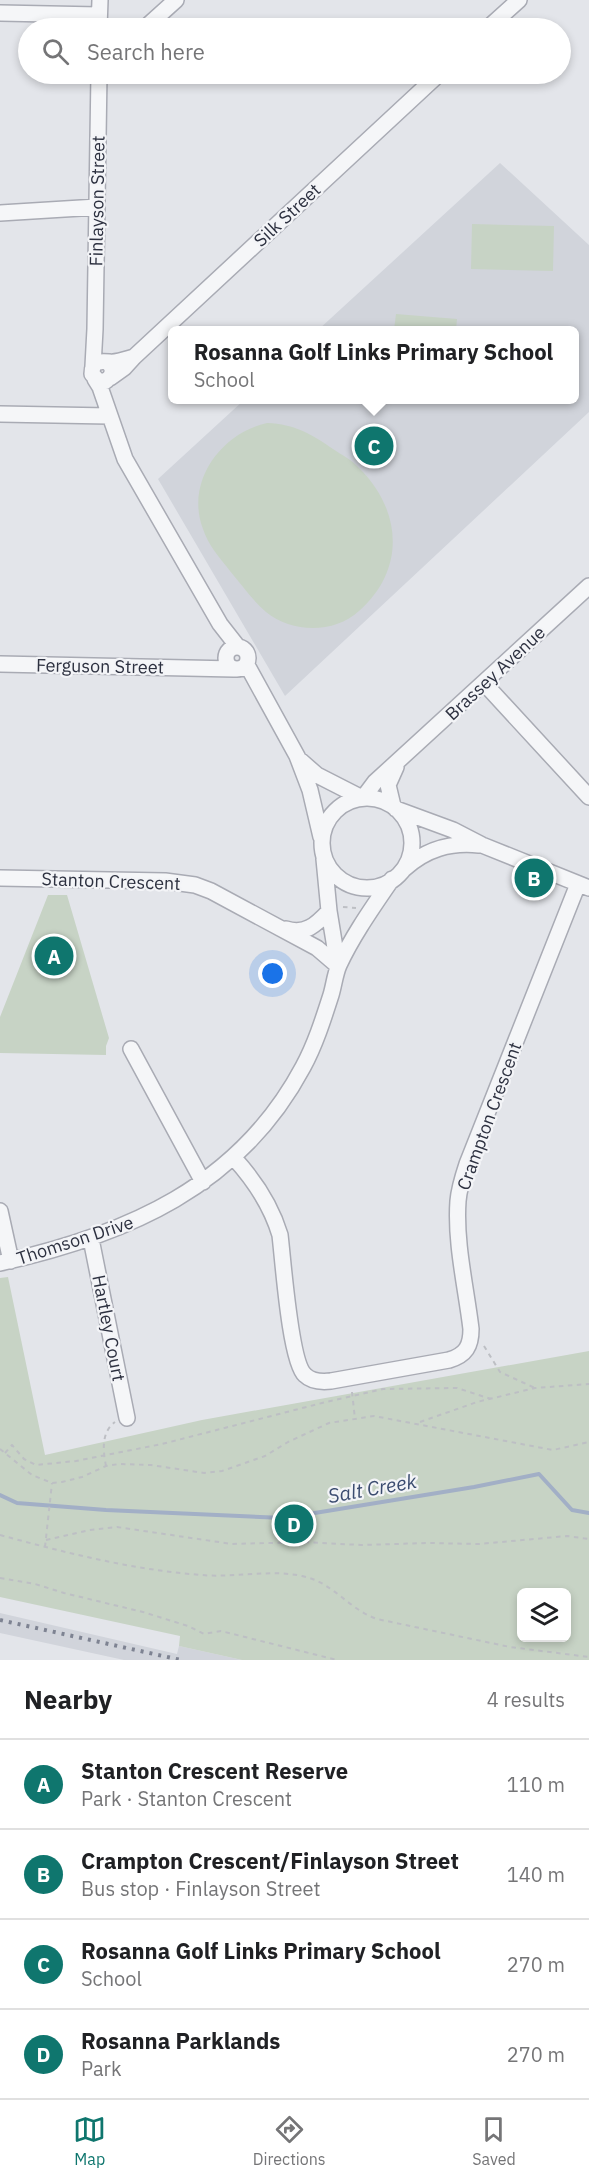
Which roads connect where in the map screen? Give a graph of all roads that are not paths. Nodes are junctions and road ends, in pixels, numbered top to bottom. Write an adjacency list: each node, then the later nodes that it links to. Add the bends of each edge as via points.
1 (176, 0): 5 (street)
2 (519, 0): 6 (street)
3 (0, 13): 4 (street)
4 (99, 15)
5 (157, 18)
6 (499, 18)
7 (99, 84): 9 (street, Finlayson Street)
8 (428, 84): 11 (street, Silk Street, via 134,357)
9 (97, 207): 10 (street); 11 (street, Finlayson Street, via 95,329)
10 (0, 213)
11 (103, 371): 13 (street, Finlayson Street)
12 (0, 414): 13 (street)
13 (109, 416): 15 (street, Finlayson Street, via 129,468 220,624)
14 (589, 586): 17 (street, Brassey Avenue)
15 (235, 660): 16 (street, Ferguson Street, via 201,667); 18 (street, via 257,687)
16 (0, 664)
17 (484, 683): 19 (street, Brassey Avenue); 20 (street)
18 (297, 756): 21 (street, via 317,775); 24 (street, via 310,790)
19 (401, 759): 21 (street, Brassey Avenue); 22 (street, Brassey Avenue, via 388,783)
20 (589, 797)
21 (362, 798): 22 (street, via 379,800); 24 (street, via 333,813 326,824)
22 (394, 808): 23 (street); 25 (street, via 406,822 411,846 407,862)
23 (482, 845): 25 (street, via 456,844 430,850); 27 (street)
24 (322, 847): 25 (street, via 327,864 353,885 373,887); 28 (street, Thomson Drive)
25 (395, 877): 30 (street, Thomson Drive)
26 (0, 878): 29 (street, Stanton Crescent, via 179,882 211,891)
27 (584, 886): 32 (street, Crampton Crescent, via 462,1181 458,1225 471,1341 464,1353 449,1360 351,1378 322,1382 305,1376 294,1348 280,1235 258,1187)
28 (329, 911): 29 (street, Stanton Crescent, via 309,929); 30 (street, Thomson Drive)
29 (283, 928): 30 (street, Stanton Crescent)
30 (339, 966): 32 (street, Thomson Drive, via 318,1034 303,1067 274,1112)
31 (131, 1050): 33 (street)
32 (234, 1158): 33 (street, Thomson Drive)
33 (203, 1182): 35 (street, Thomson Drive, via 146,1217)
34 (0, 1210): 36 (street)
35 (91, 1239): 36 (street, Thomson Drive); 37 (street, Hartley Court)
36 (5, 1262)
37 (127, 1418)

